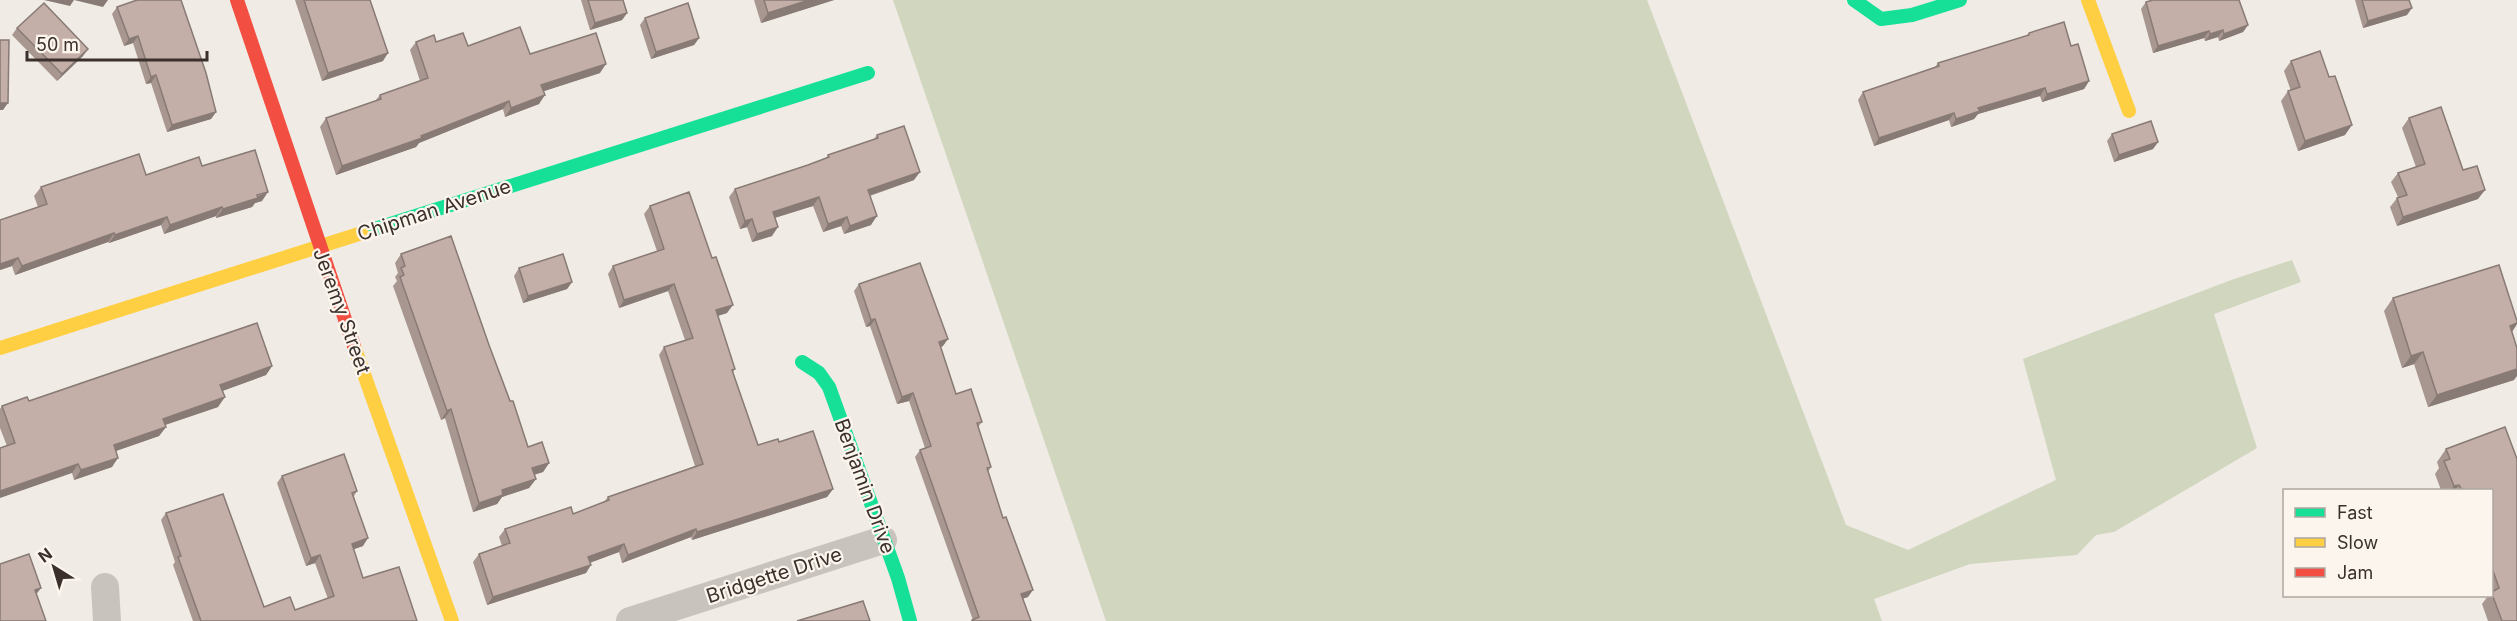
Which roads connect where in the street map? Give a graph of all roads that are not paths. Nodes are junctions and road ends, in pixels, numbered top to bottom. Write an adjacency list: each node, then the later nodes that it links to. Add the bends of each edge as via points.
1 (237, 0): 7 (street, Jeremy Street)
2 (1854, 0): 3 (street, via 1881,19 1912,15)
3 (1960, 0)
4 (2088, 0): 6 (street)
5 (868, 73): 7 (street, Chipman Avenue)
6 (2129, 111)
7 (319, 247): 8 (street, Chipman Avenue); 13 (street, Jeremy Street)
8 (0, 348)
9 (802, 362): 10 (street, Benjamin Drive, via 819,373 830,387)
10 (883, 540): 14 (street, Bridgette Drive); 15 (street, Benjamin Drive)
11 (105, 587): 12 (street)
12 (107, 621)
13 (452, 621)
14 (630, 621)
15 (910, 621)

